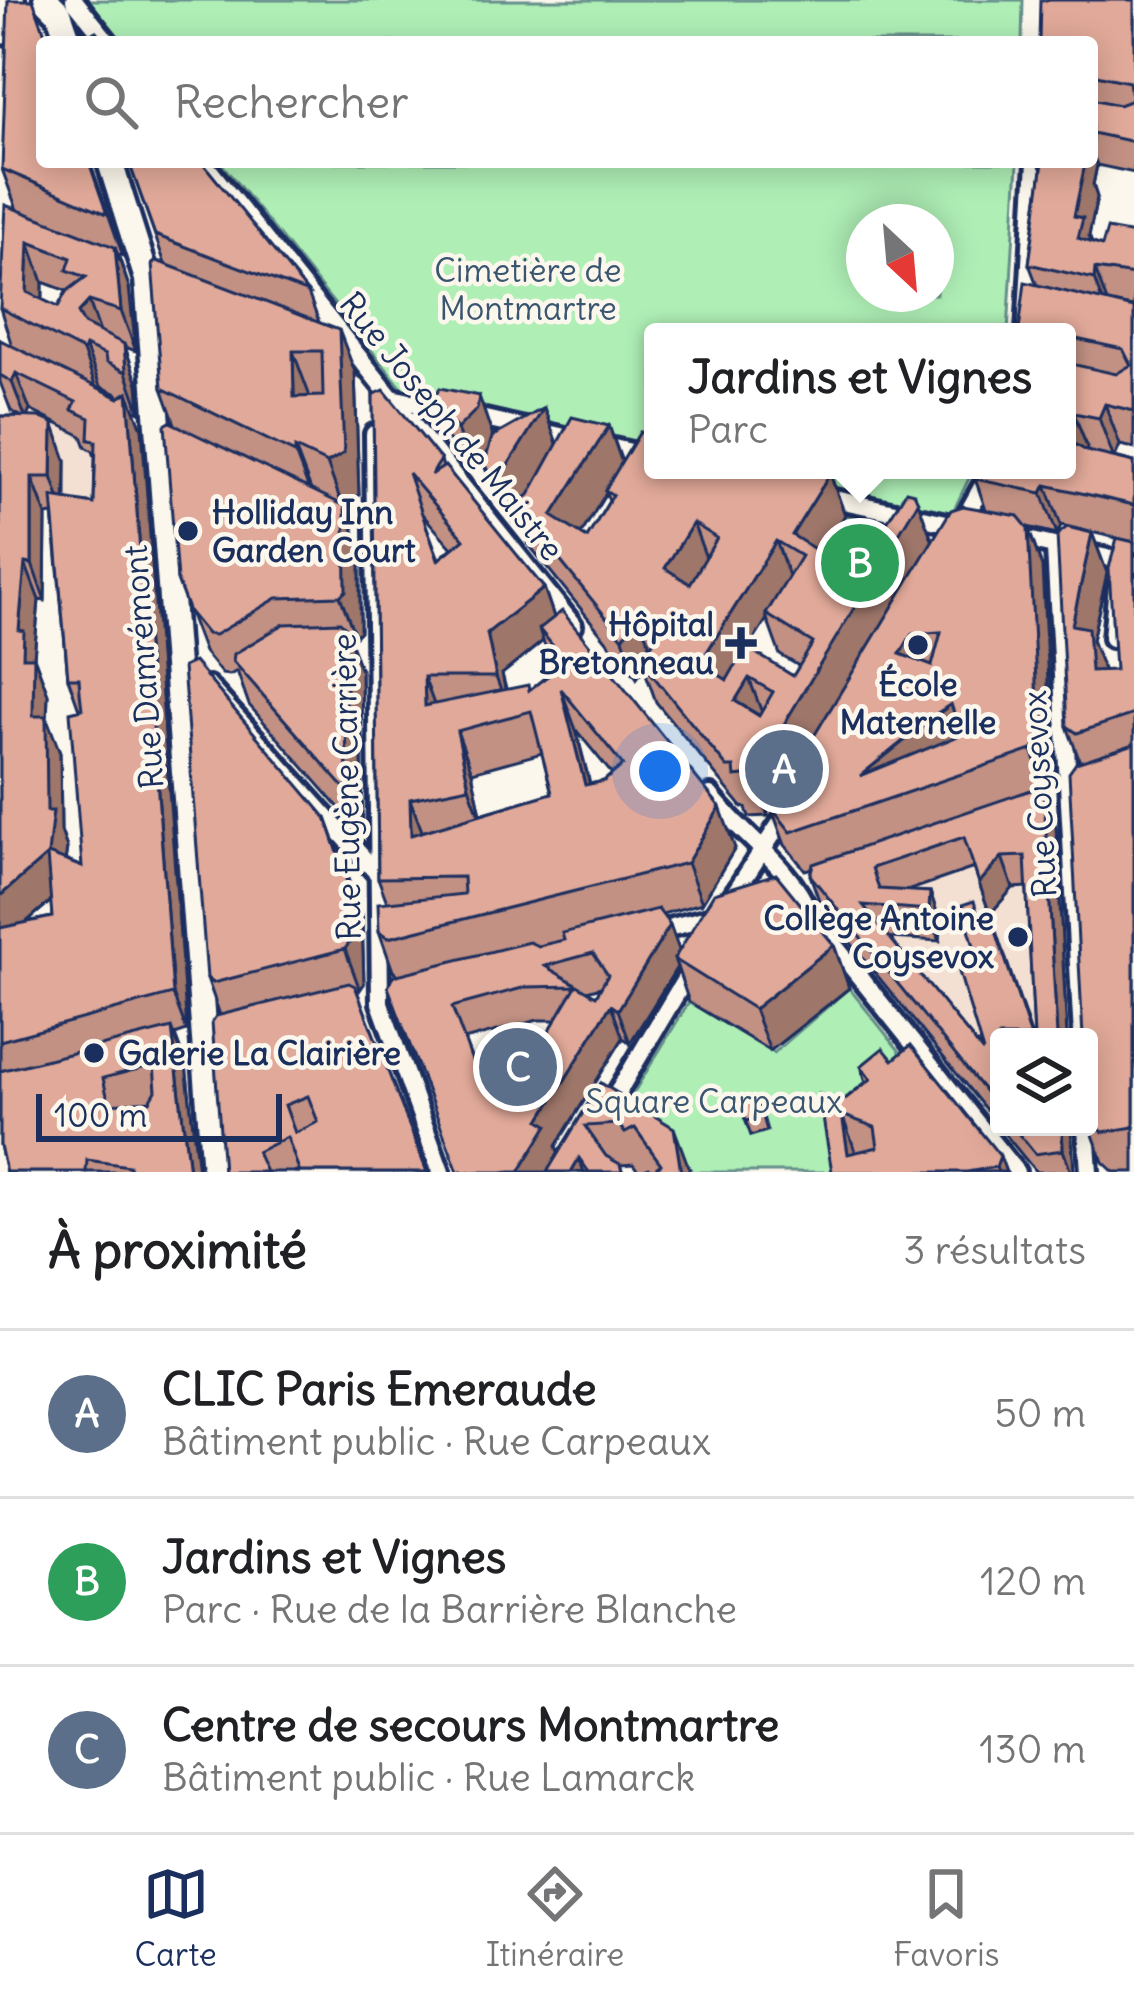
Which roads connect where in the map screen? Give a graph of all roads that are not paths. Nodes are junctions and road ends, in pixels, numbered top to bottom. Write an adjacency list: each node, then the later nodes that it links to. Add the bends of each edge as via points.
1 (11, 0): 4 (street)
2 (46, 0): 5 (street)
3 (74, 0): 6 (street)
4 (0, 32)
5 (67, 36)
6 (103, 36)
7 (112, 168): 26 (street, Rue Damrémont, via 148,280 169,440)
8 (208, 168): 14 (street, Rue Joseph de Maistre)
9 (1036, 168): 10 (street)
10 (1028, 307): 11 (street); 12 (street)
11 (1057, 314)
12 (1027, 323)
13 (315, 343): 14 (street)
14 (362, 361): 15 (street, Rue Joseph de Maistre)
15 (382, 408): 16 (street); 25 (street, Rue Joseph de Maistre); 34 (street, Rue Eugène Carrière, via 367,536)
16 (644, 455)
17 (986, 479): 20 (street)
18 (801, 491): 20 (street)
19 (980, 528): 20 (street)
20 (957, 532)
21 (999, 533): 22 (street)
22 (1055, 548): 23 (street); 31 (street, Rue Coysevox)
23 (1129, 563): 24 (street, via 1111,609)
24 (1112, 638)
25 (586, 641)
26 (176, 677): 28 (street); 42 (street, Rue Damrémont)
27 (241, 686): 28 (street)
28 (224, 698): 34 (street)
29 (701, 785): 33 (street, via 744,839)
30 (797, 794): 33 (street)
31 (1077, 797): 32 (street); 39 (street, Rue Coysevox)
32 (1050, 806)
33 (763, 850): 35 (street); 44 (street, via 808,886 810,915)
34 (376, 872): 38 (street, Rue Eugène Carrière)
35 (721, 914): 36 (street); 40 (street)
36 (628, 938)
37 (399, 998): 38 (street)
38 (372, 1005): 43 (street, Rue Eugène Carrière)
39 (1082, 1028)
40 (592, 1135)
41 (1087, 1136): 45 (street)
42 (214, 1172)
43 (441, 1172)
44 (1016, 1172)
45 (1089, 1172)

